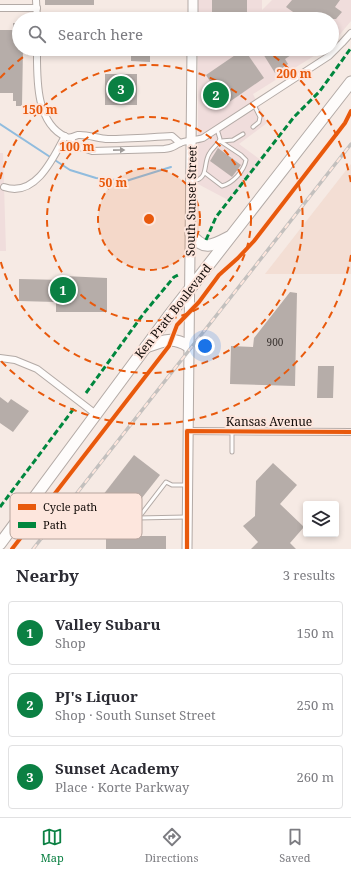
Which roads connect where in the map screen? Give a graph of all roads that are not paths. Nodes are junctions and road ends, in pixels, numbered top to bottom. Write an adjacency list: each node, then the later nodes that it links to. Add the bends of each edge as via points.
1 (36, 0): 4 (street)
2 (193, 0): 6 (street)
3 (0, 8): 4 (street)
4 (37, 8): 5 (street)
5 (37, 12)
6 (193, 12)
7 (351, 32): 8 (street)
8 (339, 47)
9 (37, 56): 17 (street, via 40,101 50,121)
10 (192, 56): 20 (street, South Sunset Street)
11 (328, 56): 13 (street)
12 (351, 82): 25 (highway, Ken Pratt Boulevard)
13 (254, 106): 14 (lane, via 260,117 259,122); 15 (street)
14 (253, 127)
15 (218, 129): 18 (lane); 20 (street)
16 (243, 134): 18 (lane, via 233,140)
17 (68, 137): 19 (street, via 78,135 108,139 172,136); 19 (street, one-way to 19, via 74,145 92,151 174,148); 23 (street, via 36,181 13,190)
18 (220, 141): 21 (lane, via 207,157); 21 (lane, via 246,160 245,166 234,180 222,186)
19 (180, 142): 20 (street)
20 (191, 142): 22 (street, South Sunset Street)
21 (205, 174): 22 (lane)
22 (191, 181): 24 (street, South Sunset Street)
23 (4, 187)
24 (191, 234): 25 (highway, via 197,242 210,246); 26 (street, South Sunset Street)
25 (231, 236): 26 (highway, Ken Pratt Boulevard)
26 (190, 288): 27 (street, South Sunset Street); 28 (highway, Ken Pratt Boulevard)
27 (188, 346): 28 (highway, via 172,339); 31 (street, South Sunset Street)
28 (145, 347): 32 (highway, Ken Pratt Boulevard)
29 (0, 358): 32 (street, via 15,360 38,369)
30 (188, 363): 31 (street, South Sunset Street)
31 (188, 401): 33 (street, South Sunset Street)
32 (97, 415): 38 (highway, Ken Pratt Boulevard)
33 (187, 431): 34 (street, Kansas Avenue); 37 (street, South Sunset Street)
34 (232, 431): 35 (street, Kansas Avenue); 36 (lane)
35 (351, 432)
36 (232, 452)
37 (187, 485): 39 (lane, via 172,485 166,482); 40 (street, South Sunset Street)
38 (38, 493)
39 (142, 513)
40 (187, 517): 41 (lane); 44 (street, South Sunset Street)
41 (142, 518)
42 (10, 531): 43 (highway, Ken Pratt Boulevard)
43 (0, 544)
44 (187, 549)

